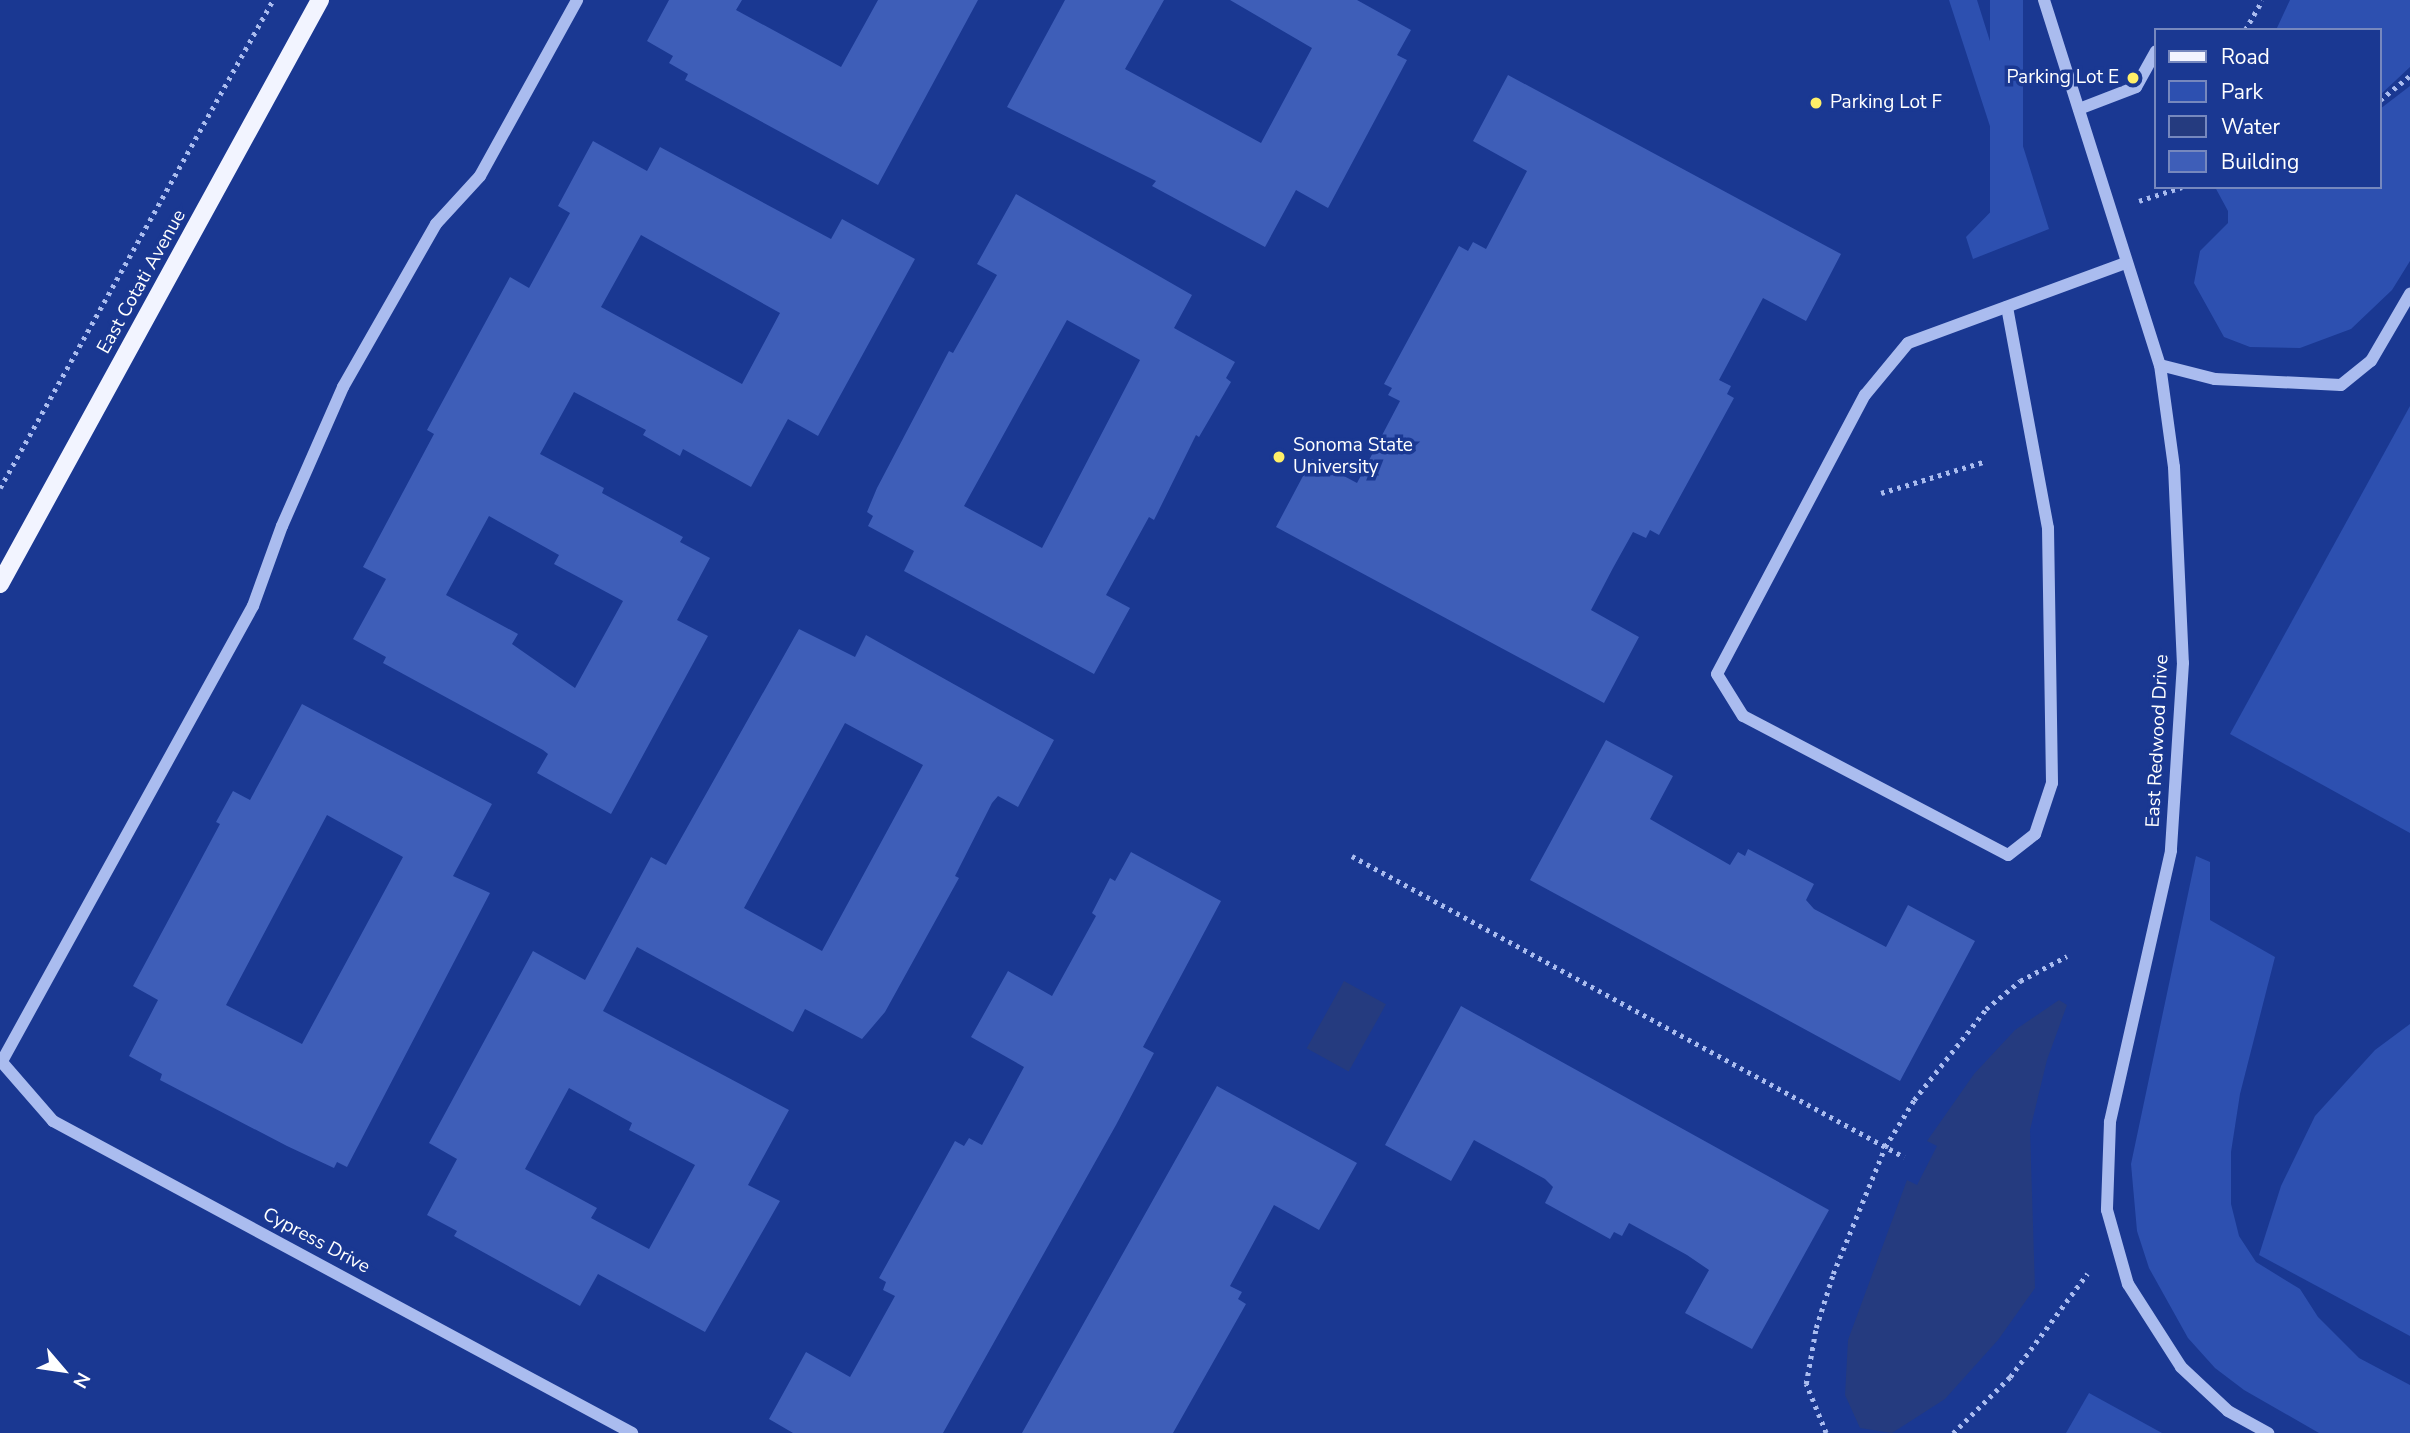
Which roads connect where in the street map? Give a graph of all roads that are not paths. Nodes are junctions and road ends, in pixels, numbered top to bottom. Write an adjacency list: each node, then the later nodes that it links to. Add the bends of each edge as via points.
1 (320, 0): 10 (main road, East Cotati Avenue)
2 (578, 0): 11 (street, via 480,176 436,224 343,387 248,615)
3 (2044, 0): 5 (street, East Redwood Drive)
4 (2154, 55): 5 (street, via 2136,87)
5 (2079, 109): 6 (street, East Redwood Drive)
6 (2126, 263): 8 (street); 9 (street, East Redwood Drive)
7 (2410, 294): 9 (street, via 2371,361 2342,385 2215,379)
8 (2007, 307): 8 (street, via 1908,343 1864,395 1717,674 1743,716 2008,855 2035,834 2052,783 2048,528)
9 (2160, 365): 13 (street, East Redwood Drive, via 2174,467 2183,663 2180,717 2171,851 2110,1122 2107,1210 2128,1284 2181,1367 2228,1411)
10 (0, 584)
11 (1, 1061): 12 (street, Cypress Drive, via 53,1121)
12 (632, 1433)
13 (2268, 1433)

